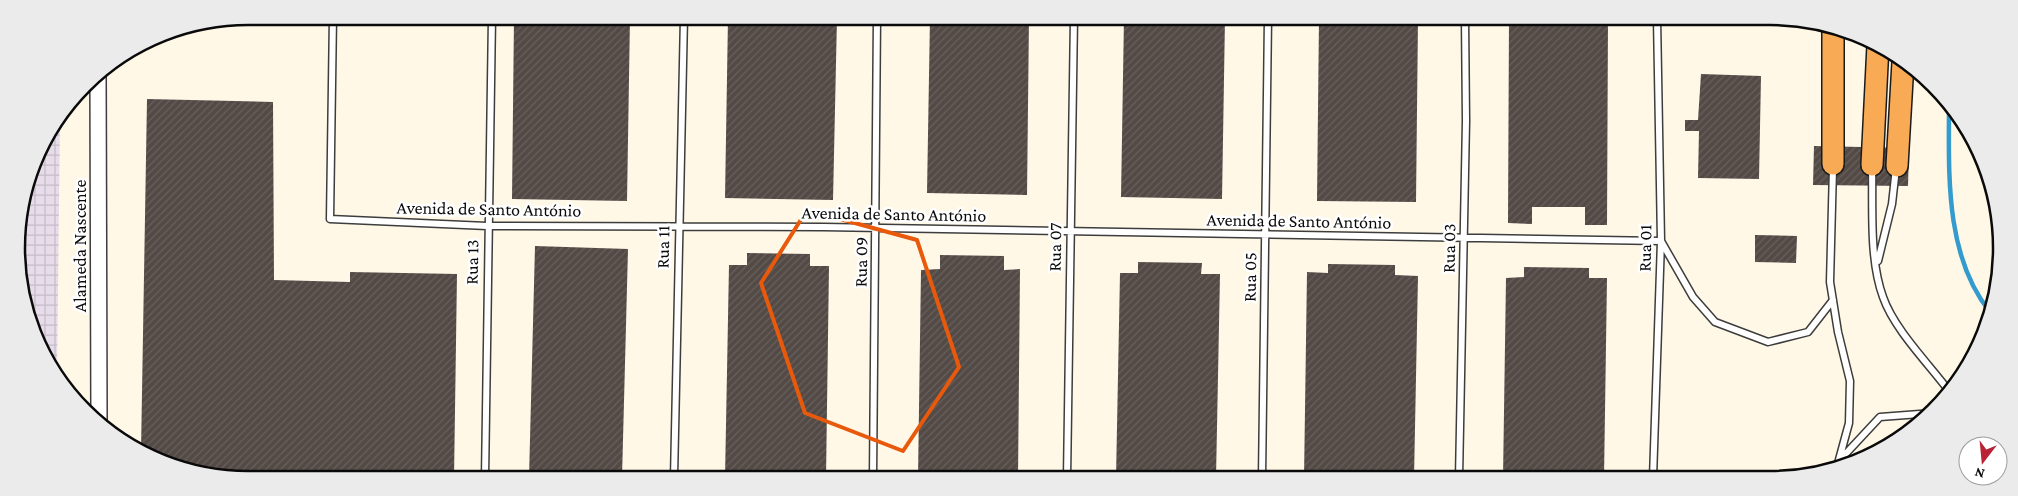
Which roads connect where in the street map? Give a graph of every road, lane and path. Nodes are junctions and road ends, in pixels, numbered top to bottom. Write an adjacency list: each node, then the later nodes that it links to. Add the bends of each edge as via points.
1 (333, 25): 18 (lane, Avenida de Santo António, via 330,219)
2 (492, 25): 18 (lane, Rua 13)
3 (684, 25): 19 (lane, Rua 11)
4 (877, 25): 20 (lane, Rua 09)
5 (1074, 25): 21 (lane, Rua 07)
6 (1268, 25): 22 (lane, Rua 05)
7 (1465, 25): 23 (lane, Rua 03)
8 (1657, 25): 24 (lane, Rua 01)
9 (1833, 34): 12 (highway)
10 (1840, 36): 12 (highway)
11 (1878, 53): 16 (highway)
12 (1834, 54): 15 (highway)
13 (1903, 69): 17 (highway)
14 (98, 83): 29 (street, Alameda Nascente)
15 (1833, 164): 26 (lane, via 1830,282)
16 (1872, 165): 25 (lane)
17 (1896, 166): 25 (lane, via 1892,204)
18 (487, 226): 19 (lane, Avenida de Santo António); 32 (lane, Rua 13)
19 (679, 226): 20 (lane, Avenida de Santo António); 33 (lane, Rua 11)
20 (876, 228): 21 (lane, Avenida de Santo António); 34 (lane, Rua 09)
21 (1070, 232): 22 (lane, Avenida de Santo António); 35 (lane, Rua 07)
22 (1265, 236): 23 (lane, Avenida de Santo António); 36 (lane, Rua 05)
23 (1464, 240): 24 (lane, Avenida de Santo António); 37 (lane, Rua 03)
24 (1661, 242): 26 (lane, via 1693,298 1715,322 1768,342 1808,332); 38 (lane, Rua 01)
25 (1876, 270): 27 (lane, via 1883,299 1897,323)
26 (1833, 300): 31 (lane, via 1850,382 1849,423)
27 (1945, 386)
28 (1920, 413): 30 (lane, via 1880,417)
29 (99, 414)
30 (1843, 459)
31 (1839, 460)
32 (484, 471)
33 (674, 471)
34 (874, 471)
35 (1068, 471)
36 (1262, 471)
37 (1459, 471)
38 (1653, 471)

